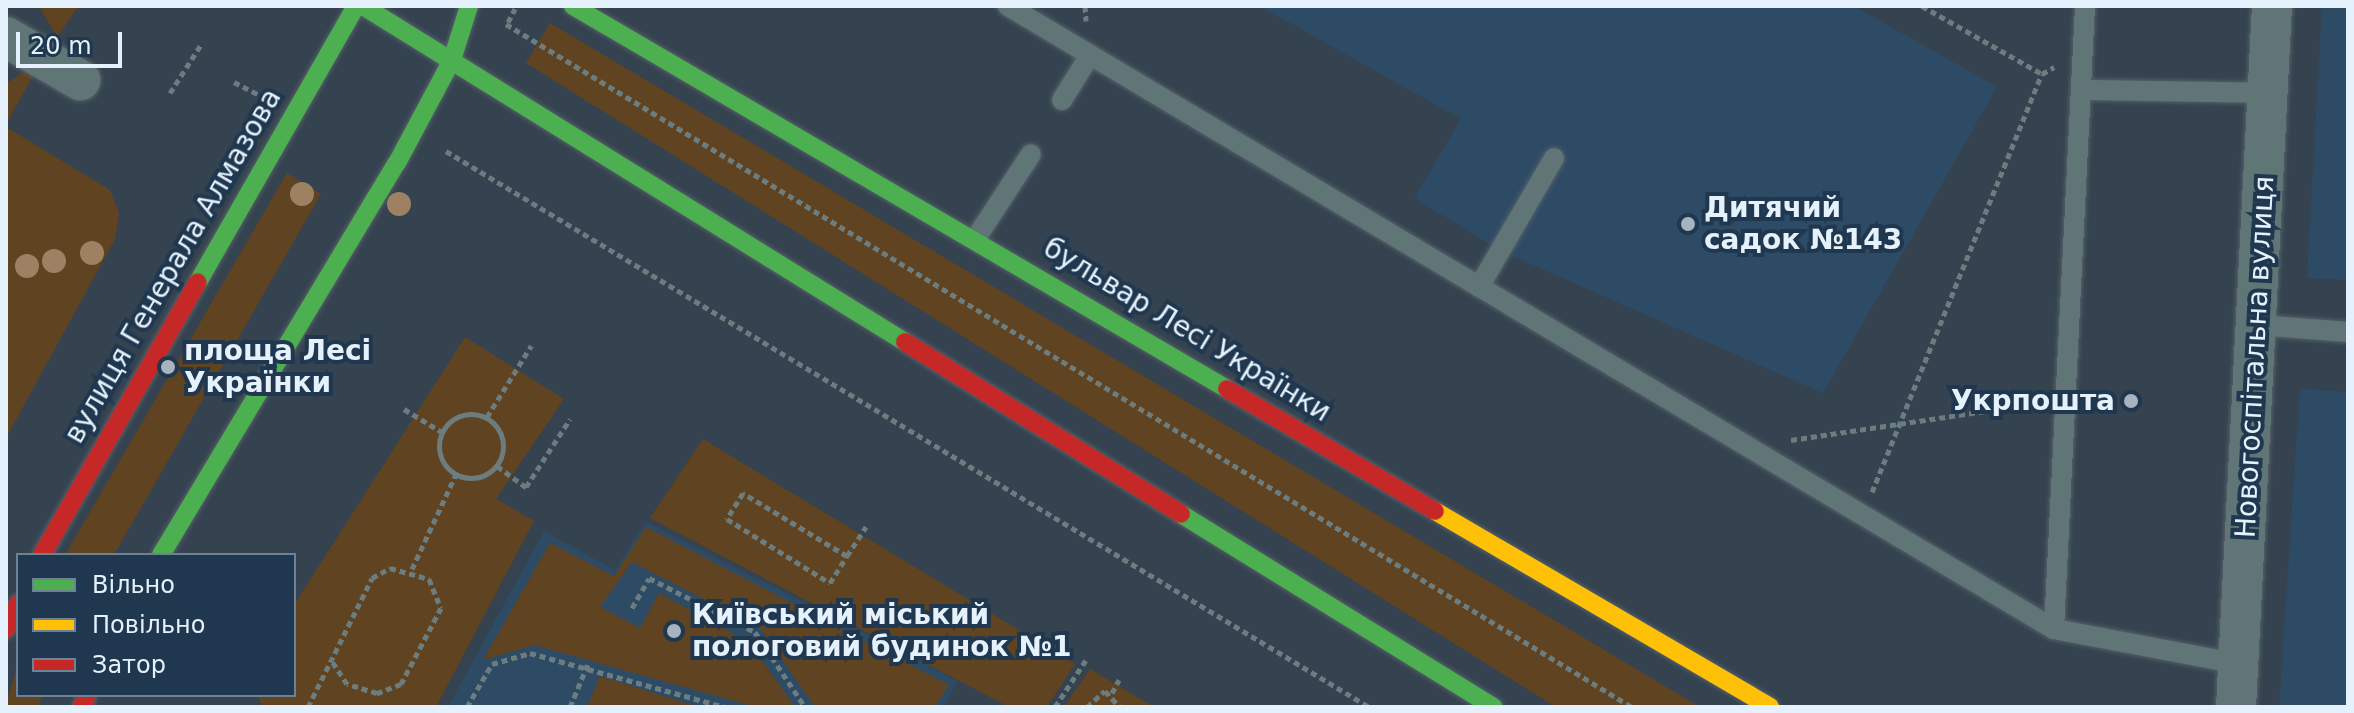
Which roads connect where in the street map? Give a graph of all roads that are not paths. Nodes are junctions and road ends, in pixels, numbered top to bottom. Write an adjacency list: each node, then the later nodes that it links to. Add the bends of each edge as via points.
1 (356, 6): 21 (main road, вулиця Генерала Алмазова)
2 (363, 6): 10 (main road)
3 (469, 6): 10 (main road)
4 (573, 6): 17 (main road, бульвар Лесі Українки)
5 (1008, 6): 9 (lane)
6 (2085, 6): 12 (lane)
7 (2272, 6): 13 (street, Новогоспітальна вулиця)
8 (6, 37): 11 (street)
9 (1090, 55): 14 (lane); 18 (lane)
10 (452, 60): 22 (main road, via 397,163); 27 (main road)
11 (80, 80)
12 (2084, 90): 13 (lane); 25 (lane)
13 (2268, 93): 19 (street, Новогоспітальна вулиця)
14 (1062, 100)
15 (1031, 154): 17 (lane)
16 (1554, 158): 18 (lane)
17 (976, 238): 28 (main road, бульвар Лесі Українки)
18 (1479, 287): 25 (lane)
19 (2258, 325): 20 (lane); 26 (street, Новогоспітальна вулиця)
20 (2348, 332)
21 (43, 553)
22 (162, 553)
23 (16, 608): 24 (main road)
24 (6, 629)
25 (2054, 629): 26 (lane)
26 (2239, 664): 29 (street, Новогоспітальна вулиця)
27 (1493, 707)
28 (1770, 707)
29 (2236, 707)

